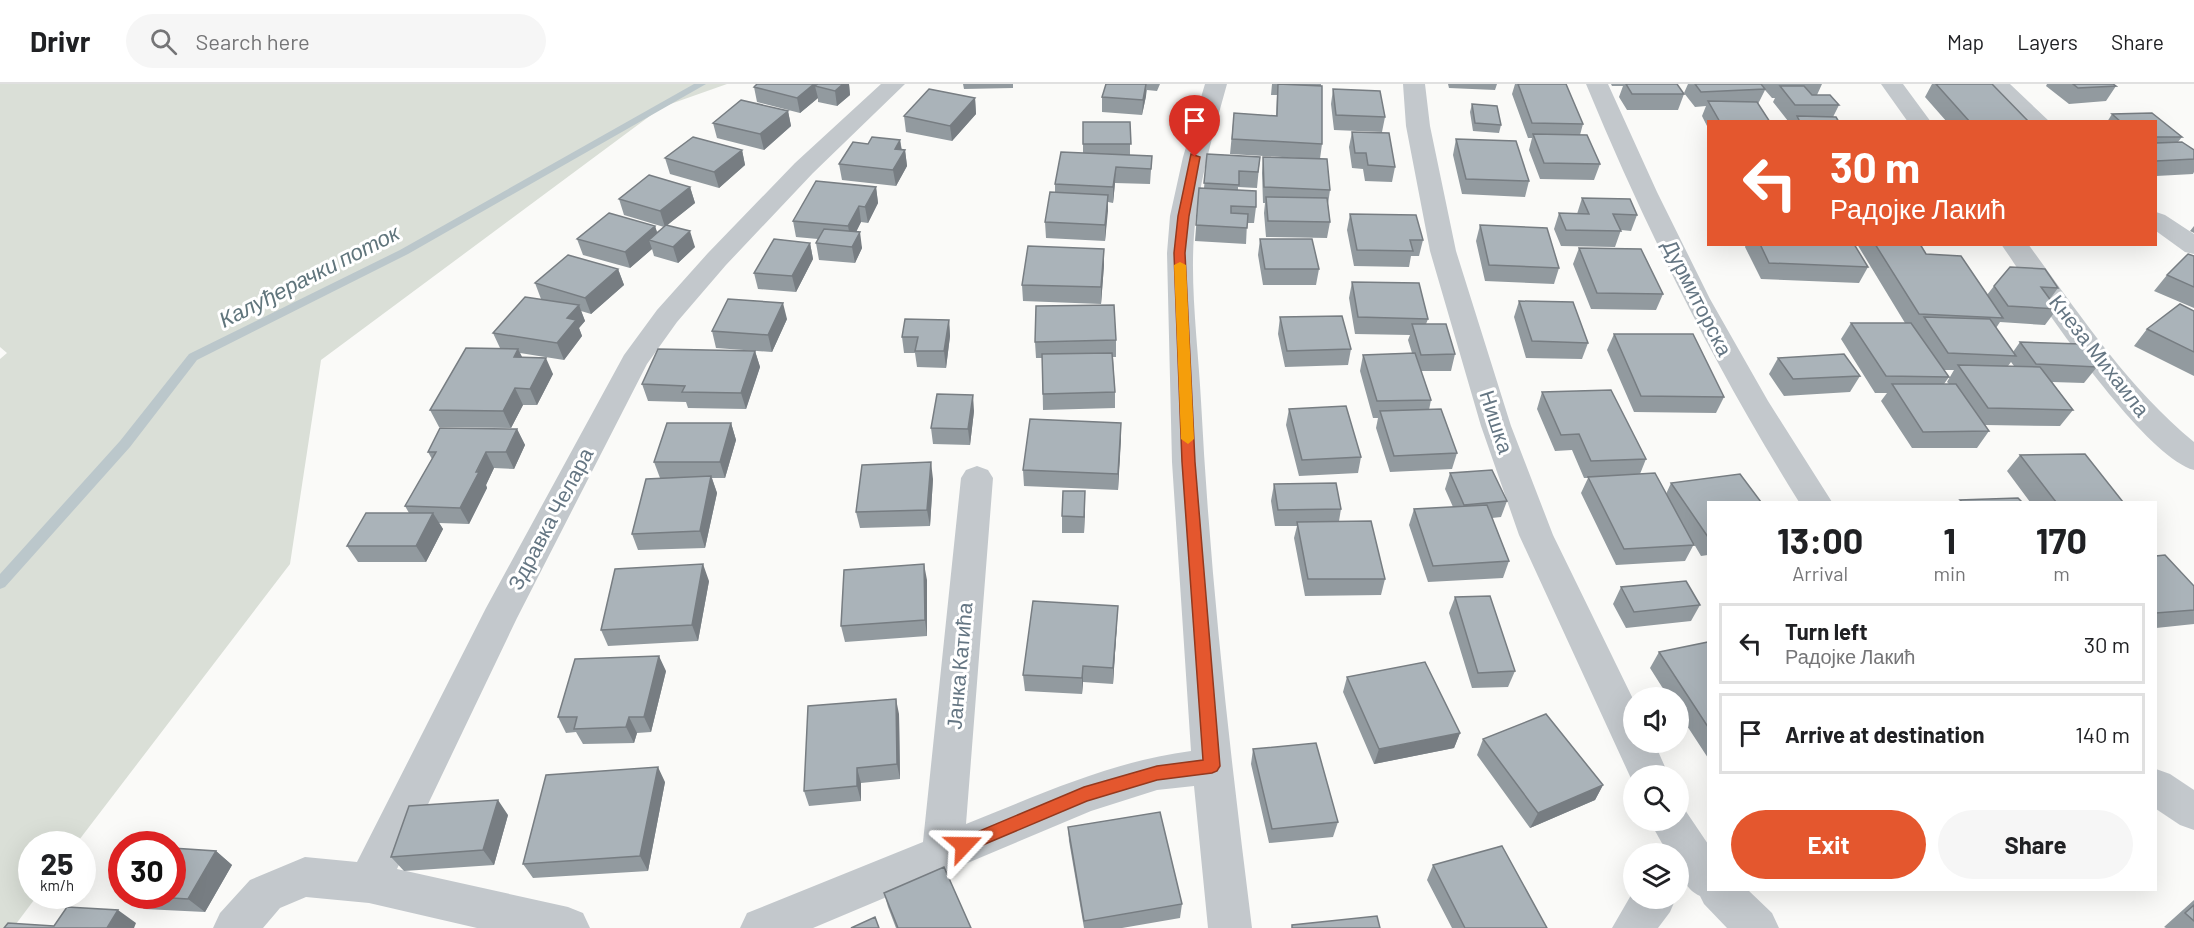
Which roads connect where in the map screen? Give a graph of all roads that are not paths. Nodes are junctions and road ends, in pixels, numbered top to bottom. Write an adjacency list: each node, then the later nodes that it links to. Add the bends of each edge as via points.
1 (894, 84): 22 (street, Здравка Челара, via 804,168 717,259 634,362 499,618)
2 (1216, 84): 16 (street, via 1195,157 1180,253 1188,462)
3 (1414, 84): 15 (street, Нишка, via 1418,126 1443,251 1496,426 1536,535)
4 (1597, 84): 14 (street, Дурмиторска, via 1709,326 1754,406)
5 (1892, 84): 7 (street)
6 (1997, 84): 8 (street)
7 (1919, 120)
8 (2037, 120)
9 (2157, 221): 11 (street)
10 (2015, 246): 12 (street, Кнеза Михаила, via 2153,425)
11 (2194, 246)
12 (2194, 459)
13 (977, 478): 20 (street, Јанка Катића)
14 (1815, 501)
15 (1623, 719)
16 (1212, 766): 20 (street, via 1157,773 1084,795); 28 (street)
17 (2157, 789): 18 (street)
18 (2194, 812)
19 (1675, 831): 21 (street)
20 (943, 854): 27 (street)
21 (1703, 879)
22 (369, 883): 25 (street, via 305,877 265,894); 26 (street)
23 (1716, 891): 30 (street)
24 (1645, 909): 29 (street)
25 (235, 928)
26 (568, 928)
27 (762, 928)
28 (1230, 928)
29 (1634, 928)
30 (1757, 928)

